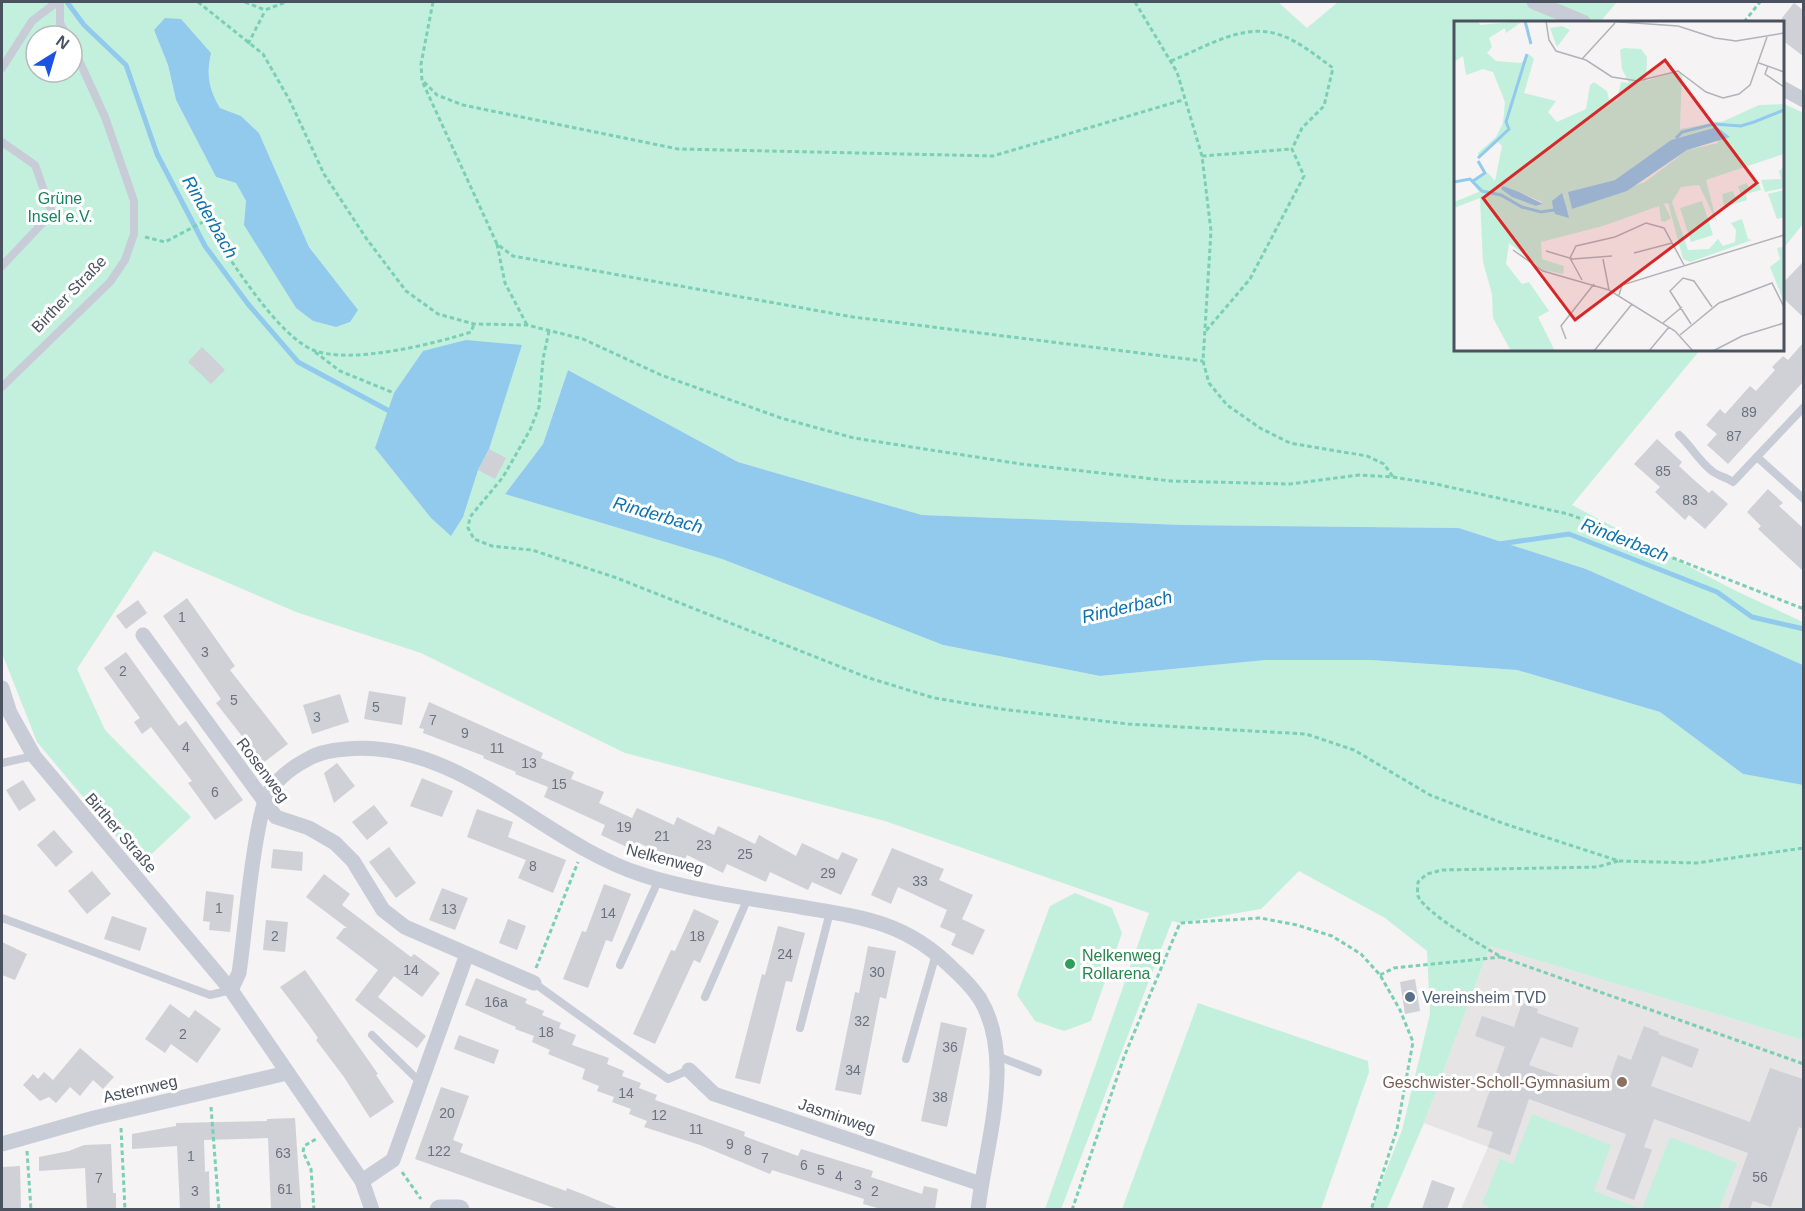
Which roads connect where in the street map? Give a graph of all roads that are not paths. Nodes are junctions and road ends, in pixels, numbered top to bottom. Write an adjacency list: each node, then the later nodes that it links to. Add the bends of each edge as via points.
1 (59, 2): 4 (lane); 5 (lane, via 32,21)
2 (1534, 2): 3 (street)
3 (1581, 21)
4 (61, 24)
5 (2, 68)
6 (84, 71): 11 (lane, Birther Straße, via 105,117 134,201 134,234 125,260 110,282)
7 (1784, 89): 8 (street)
8 (1803, 100)
9 (2, 141): 10 (lane, via 35,165 52,213)
10 (2, 266)
11 (2, 387)
12 (1803, 407): 14 (lane)
13 (1679, 435): 14 (lane, via 1715,474 1733,482)
14 (1757, 457): 15 (lane)
15 (1803, 499)
16 (142, 635): 20 (street, Rosenweg)
17 (2, 688): 18 (street, Birther Straße, via 10,713)
18 (34, 756): 19 (lane); 29 (street, Birther Straße)
19 (2, 763)
20 (264, 803): 21 (street, Nelkenweg, via 276,783 309,758 334,750 383,750 428,761 459,774 611,864); 26 (street, Rosenweg, via 276,818 309,828 334,843 353,861 383,910 405,927); 29 (street, Nelkenweg, via 239,973)
21 (659, 879): 22 (street, Nelkenweg); 27 (lane)
22 (748, 897): 23 (street, Nelkenweg); 30 (lane)
23 (830, 912): 25 (street, Nelkenweg, via 883,922); 31 (lane)
24 (2, 918): 29 (lane, via 210,995)
25 (936, 952): 33 (street, Nelkenweg, via 979,998 993,1031); 34 (lane)
26 (467, 954): 28 (street, Rosenweg); 38 (street)
27 (620, 965)
28 (533, 982): 35 (lane, via 668,1079)
29 (231, 990): 37 (street, Birther Straße)
30 (705, 998)
31 (800, 1028)
32 (372, 1035): 38 (lane)
33 (997, 1056): 36 (lane); 41 (street, Nelkenweg)
34 (906, 1059)
35 (689, 1070): 41 (street, Jasminweg, via 714,1094)
36 (1038, 1072)
37 (287, 1073): 39 (street, Asternweg); 40 (street, Birther Straße)
38 (421, 1083): 40 (street, via 393,1160)
39 (2, 1144)
40 (362, 1181): 42 (street, Birther Straße)
41 (981, 1184): 45 (street, Nelkenweg)
42 (372, 1209)
43 (440, 1209): 44 (street)
44 (459, 1209)
45 (978, 1209)

